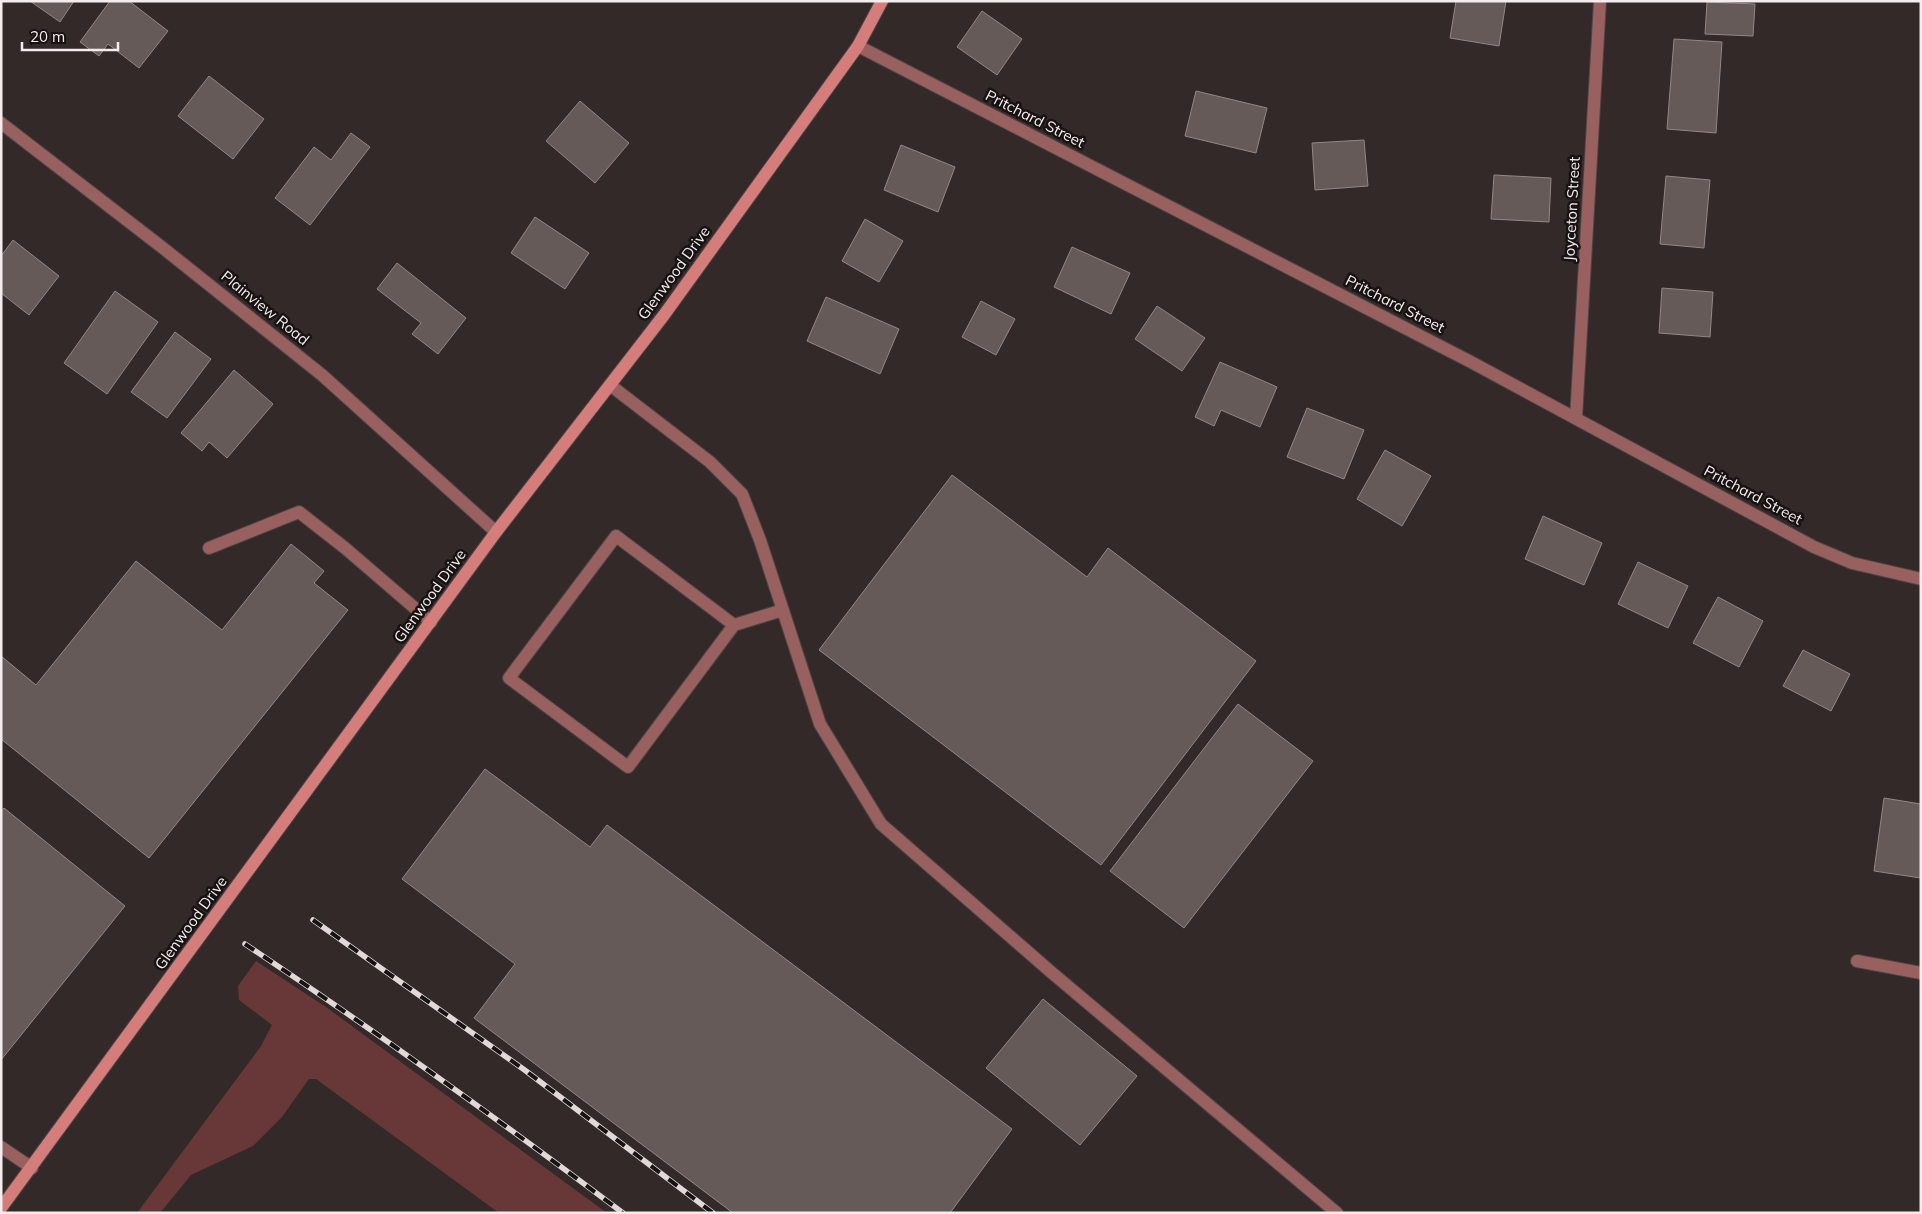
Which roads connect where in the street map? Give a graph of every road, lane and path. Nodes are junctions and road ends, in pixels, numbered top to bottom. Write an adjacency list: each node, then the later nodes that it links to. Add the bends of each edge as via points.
1 (882, 1): 3 (street, Glenwood Drive)
2 (1600, 1): 6 (street, Joyceton Street)
3 (858, 46): 5 (street, Glenwood Drive, via 664,316); 6 (street, Pritchard Street)
4 (1, 123): 7 (street, Plainview Road, via 322,375)
5 (610, 385): 7 (street, Glenwood Drive); 10 (street, via 710,462 742,494)
6 (1576, 418): 9 (street, Pritchard Street, via 1814,546 1852,563)
7 (496, 532): 11 (street, Glenwood Drive)
8 (209, 548): 11 (street, via 299,512)
9 (1921, 579)
10 (784, 610): 12 (street); 18 (street, via 820,724 881,824 1043,966)
11 (431, 622): 16 (street, Glenwood Drive)
12 (734, 626): 12 (street, via 628,767 509,678 616,536)
13 (1857, 961): 14 (street)
14 (1921, 973)
15 (1, 1147): 16 (street)
16 (32, 1168): 17 (street, Glenwood Drive)
17 (1, 1208)
18 (1337, 1213)

